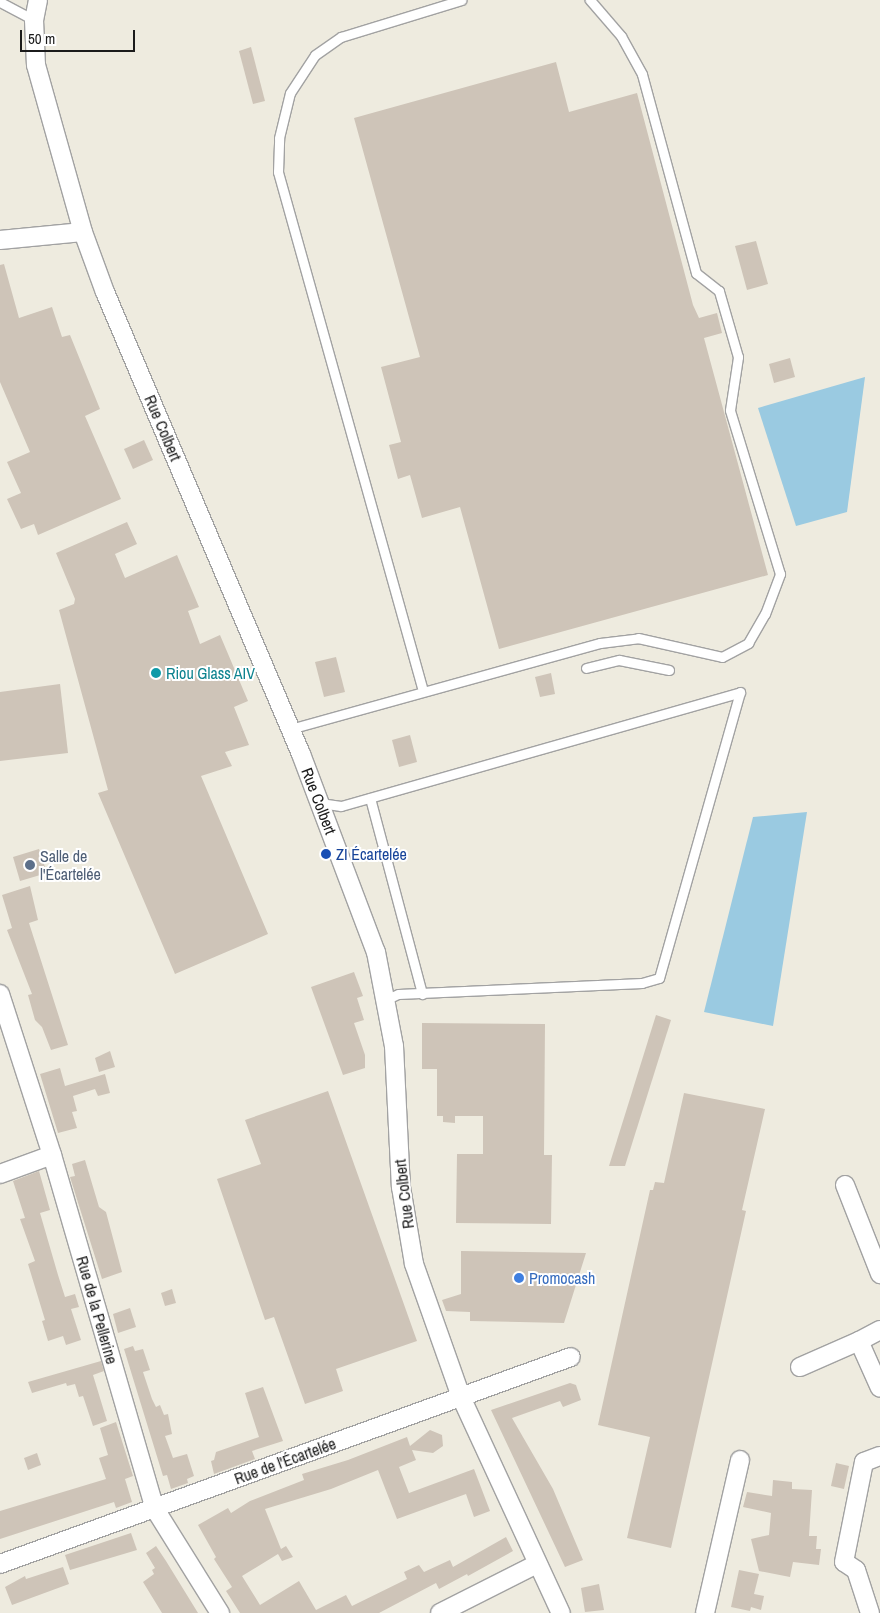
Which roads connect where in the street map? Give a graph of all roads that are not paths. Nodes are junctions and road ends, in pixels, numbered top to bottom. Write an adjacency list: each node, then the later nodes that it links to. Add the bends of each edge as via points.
1 (38, 0): 5 (street, Rue Colbert)
2 (461, 0): 10 (lane, via 341,37 315,54 290,93 279,138 278,172)
3 (590, 0): 10 (lane, via 621,36 642,74 696,273 719,291 738,357 730,410 780,574 765,614 748,643 722,656 638,638 600,643)
4 (0, 2): 5 (lane)
5 (34, 20): 6 (street, Rue Colbert, via 36,65)
6 (83, 232): 7 (street); 11 (street, Rue Colbert, via 105,292)
7 (0, 240)
8 (586, 668): 9 (lane, via 615,660)
9 (669, 670)
10 (423, 691): 11 (lane)
11 (290, 729): 13 (street, Rue Colbert)
12 (370, 798): 13 (lane, via 341,806); 15 (lane); 15 (lane, via 740,692 659,978 642,983)
13 (320, 803): 16 (street, Rue Colbert, via 376,952)
14 (0, 994): 17 (street, Rue de la Pellerine)
15 (422, 994): 16 (lane, via 398,994)
16 (385, 1000): 26 (street, Rue Colbert, via 394,1046 401,1187 414,1264)
17 (52, 1155): 18 (street); 29 (street, Rue de la Pellerine)
18 (0, 1174)
19 (846, 1185): 20 (street)
20 (880, 1274)
21 (880, 1330): 22 (street)
22 (859, 1341): 24 (street); 25 (street)
23 (571, 1357): 26 (street, Rue de l'Écartelée)
24 (800, 1366)
25 (880, 1388)
26 (460, 1396): 29 (street, Rue de l'Écartelée); 31 (street, Rue Colbert)
27 (880, 1456): 36 (street, via 864,1462 844,1562 856,1570)
28 (740, 1460): 35 (street)
29 (155, 1509): 30 (street, Rue de l'Écartelée); 33 (street, Rue de la Pellerine)
30 (0, 1564)
31 (537, 1564): 32 (street); 34 (street, Rue Colbert)
32 (445, 1612)
33 (220, 1613)
34 (561, 1613)
35 (705, 1613)
36 (870, 1613)

